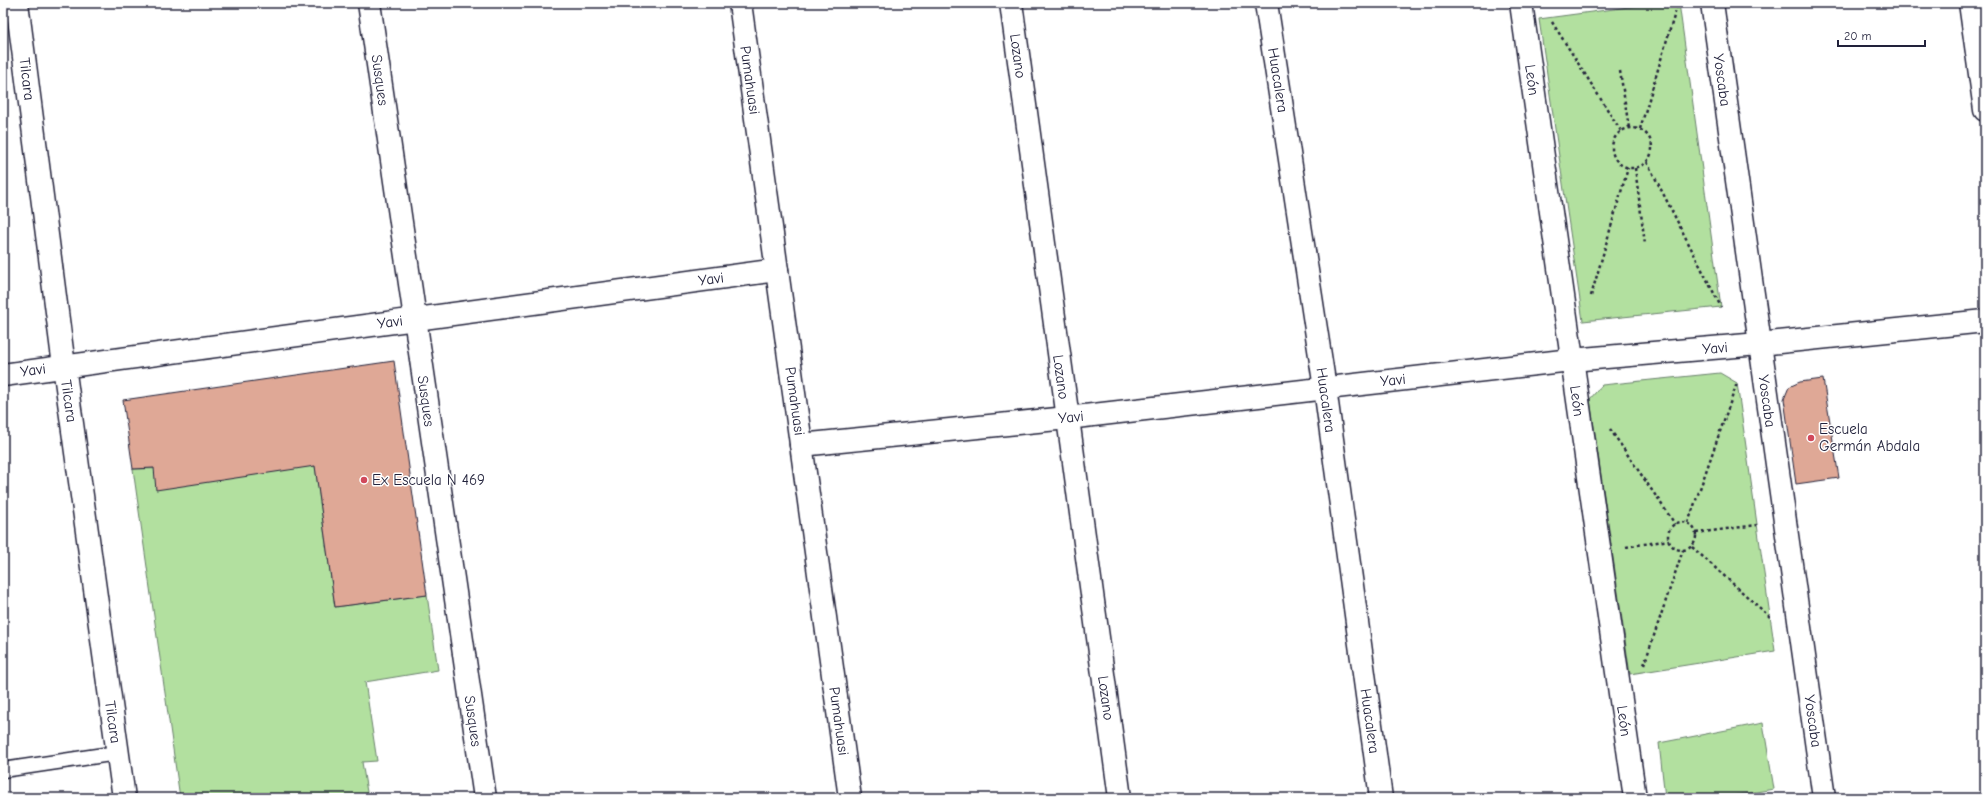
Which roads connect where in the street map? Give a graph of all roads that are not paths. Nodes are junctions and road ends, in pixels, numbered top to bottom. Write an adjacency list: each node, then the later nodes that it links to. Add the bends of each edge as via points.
1 (17, 3): 15 (street, Tilcara)
2 (369, 3): 11 (street, Susques)
3 (740, 3): 10 (street, Pumahuasi)
4 (1011, 3): 18 (street, Lozano)
5 (1266, 3): 17 (street, Huacalera)
6 (1521, 3): 14 (street, León)
7 (1712, 3): 13 (street, Yoscaba)
8 (1970, 3): 9 (street)
9 (1985, 110)
10 (777, 270): 11 (street, Yavi); 19 (street, Pumahuasi)
11 (414, 318): 15 (street, Yavi); 23 (street, Susques)
12 (1985, 321): 13 (street, Yavi)
13 (1759, 344): 14 (street, Yavi); 28 (street, Yoscaba)
14 (1571, 360): 17 (street, Yavi); 27 (street, León)
15 (64, 366): 16 (street, Yavi); 20 (street, Tilcara)
16 (3, 374)
17 (1325, 388): 18 (street, Yavi); 26 (street, Huacalera)
18 (1066, 418): 19 (street, Yavi); 25 (street, Lozano)
19 (801, 445): 24 (street, Pumahuasi)
20 (117, 753): 21 (lane); 22 (street, Tilcara)
21 (3, 770)
22 (124, 798)
23 (485, 798)
24 (850, 798)
25 (1120, 798)
26 (1381, 798)
27 (1635, 798)
28 (1824, 798)

